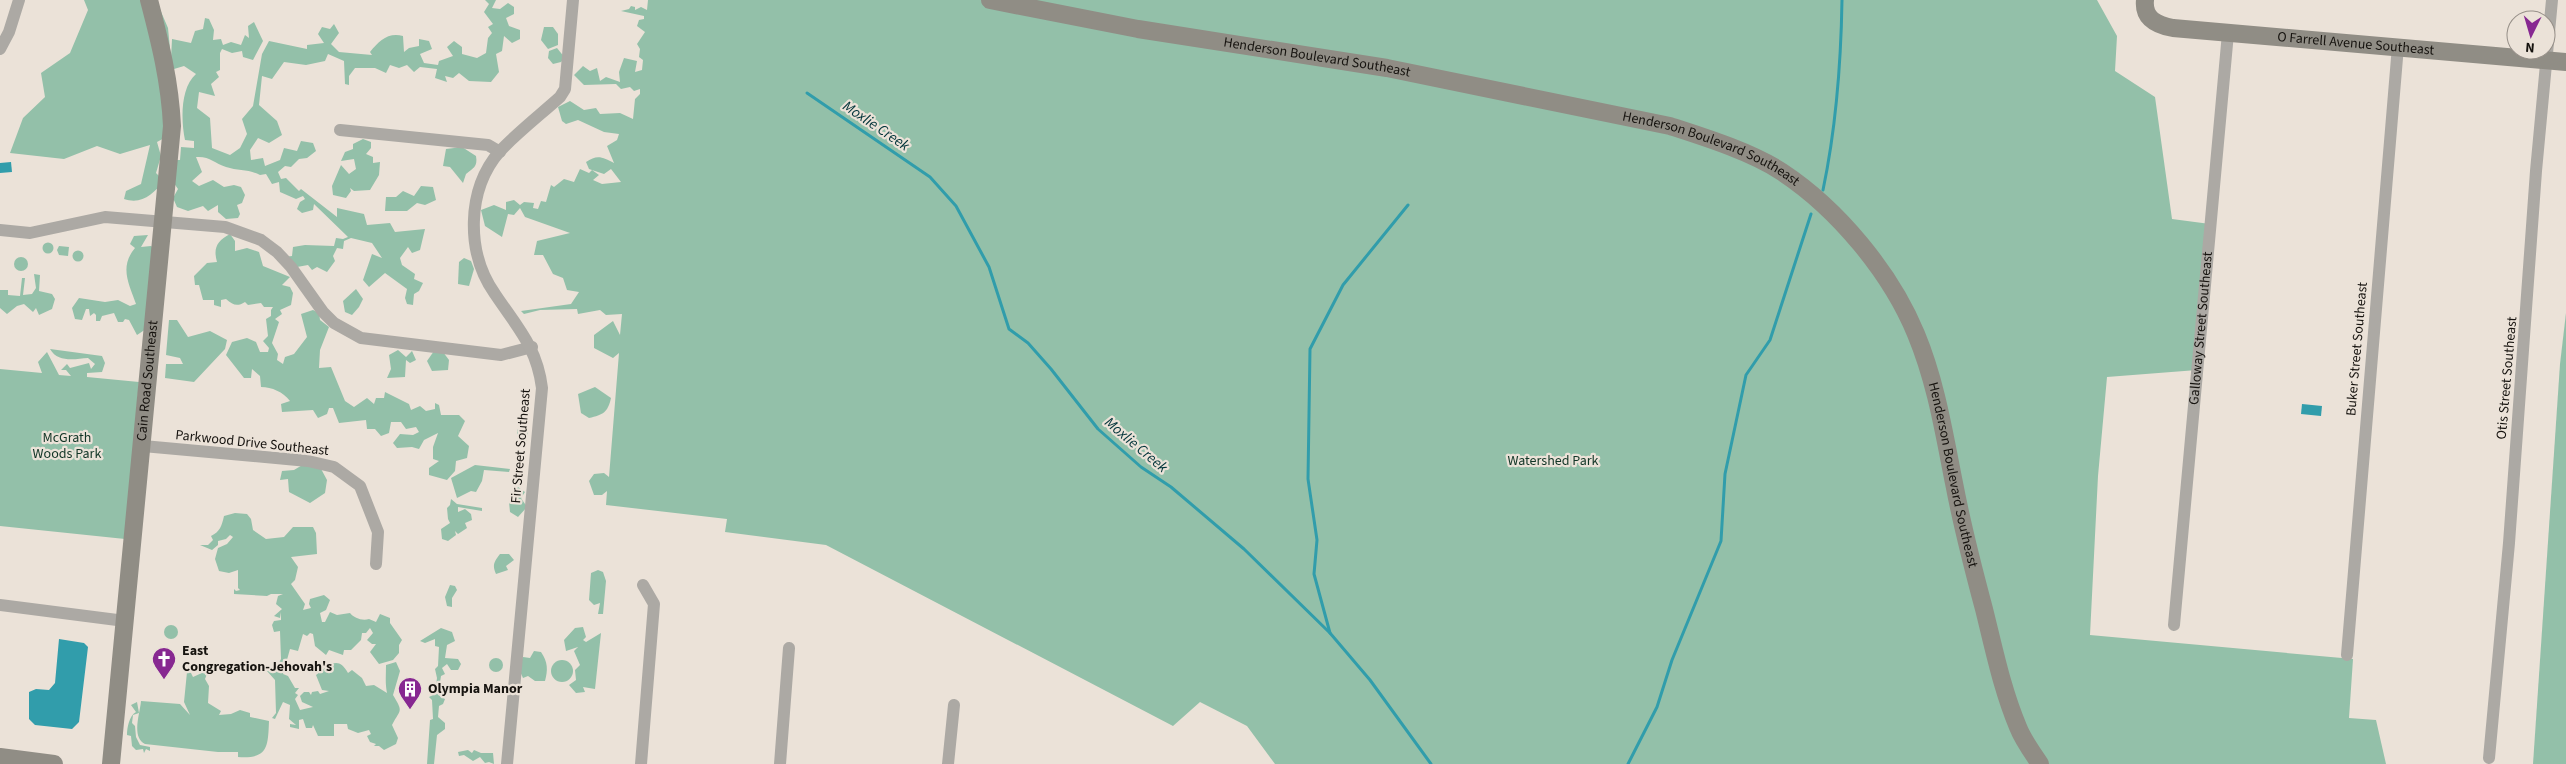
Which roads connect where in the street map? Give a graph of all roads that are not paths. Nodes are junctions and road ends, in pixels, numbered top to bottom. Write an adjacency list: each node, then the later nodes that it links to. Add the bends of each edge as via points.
1 (19, 0): 8 (street)
2 (149, 0): 14 (main road, Cain Road Southeast, via 166,62 170,91 172,126)
3 (573, 0): 13 (street, Fir Street Southeast, via 565,89 560,98)
4 (990, 0): 35 (main road, Henderson Boulevard Southeast, via 1138,28 1387,68 1670,126 1715,140 1782,172 1824,206 1866,250 1899,300 1916,334 1942,421 1956,493 2000,673 2018,728)
5 (2146, 8): 6 (main road, O Farrell Avenue Southeast, via 2162,26)
6 (2228, 33): 7 (main road, O Farrell Avenue Southeast); 22 (street, Galloway Street Southeast)
7 (2398, 46): 9 (main road, O Farrell Avenue Southeast); 24 (street, Buker Street Southeast)
8 (0, 48)
9 (2506, 56)
10 (2548, 60): 11 (main road, O Farrell Avenue Southeast); 27 (street, Otis Street Southeast, via 2536,171 2526,337)
11 (2566, 62)
12 (340, 130): 13 (street, via 488,145)
13 (500, 152): 16 (street, Fir Street Southeast, via 477,197 474,240 489,286)
14 (163, 222): 15 (street, via 105,217 30,233); 16 (street, via 226,226 260,240 291,267 334,323 361,338 501,355); 17 (main road, Cain Road Southeast)
15 (0, 230)
16 (532, 347): 31 (street, Fir Street Southeast, via 542,388)
17 (143, 446): 18 (street, Parkwood Drive Southeast, via 308,461 334,467 360,486 378,532); 21 (main road, Cain Road Southeast)
18 (376, 564)
19 (643, 585): 32 (street, via 654,604)
20 (0, 605): 21 (street)
21 (125, 621): 30 (main road, Cain Road Southeast)
22 (2174, 625)
23 (789, 648): 33 (street)
24 (2347, 655)
25 (954, 704): 34 (street)
26 (0, 757): 28 (main road)
27 (2489, 758)
28 (33, 763): 29 (main road)
29 (54, 764)
30 (111, 764)
31 (507, 764)
32 (641, 764)
33 (780, 764)
34 (948, 764)
35 (2040, 764)

